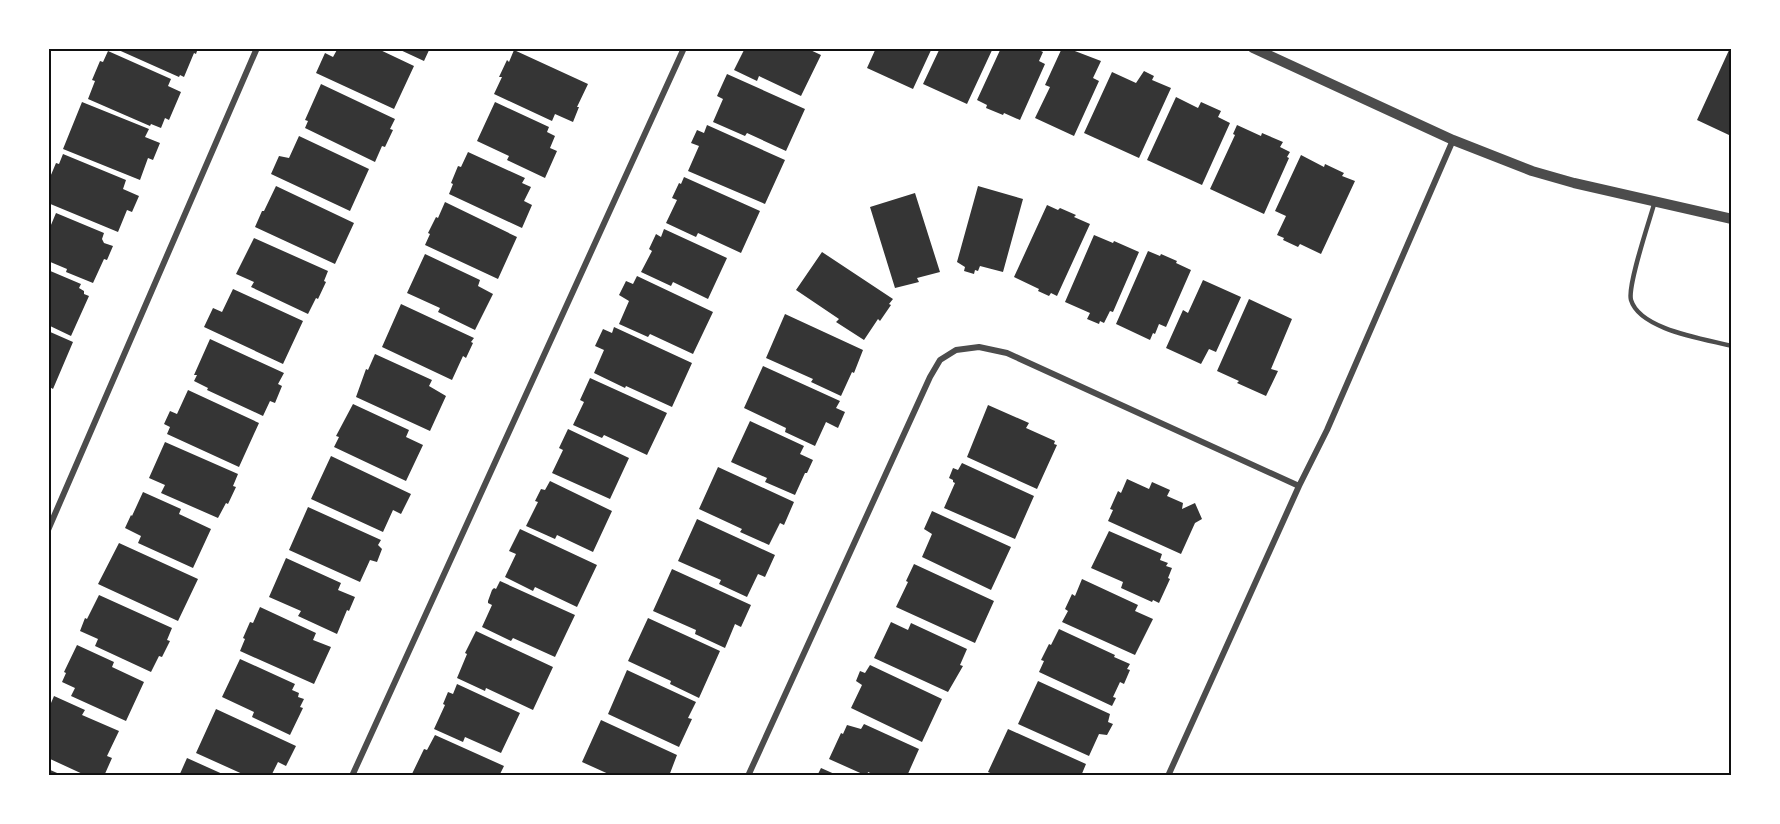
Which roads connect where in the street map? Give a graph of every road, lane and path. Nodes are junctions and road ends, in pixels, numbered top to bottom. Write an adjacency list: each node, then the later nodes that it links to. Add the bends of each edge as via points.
1 (257, 48): 9 (street)
2 (684, 48): 10 (street)
3 (1253, 48): 4 (street)
4 (1453, 140): 5 (street, via 1532,171); 8 (street)
5 (1655, 201): 6 (street); 7 (lane, via 1630,299 1638,313 1662,328)
6 (1732, 219)
7 (1732, 346)
8 (1299, 486): 11 (street, via 1007,353 979,347 956,350 940,360 930,377); 12 (street)
9 (48, 530)
10 (352, 776)
11 (748, 776)
12 (1168, 776)

